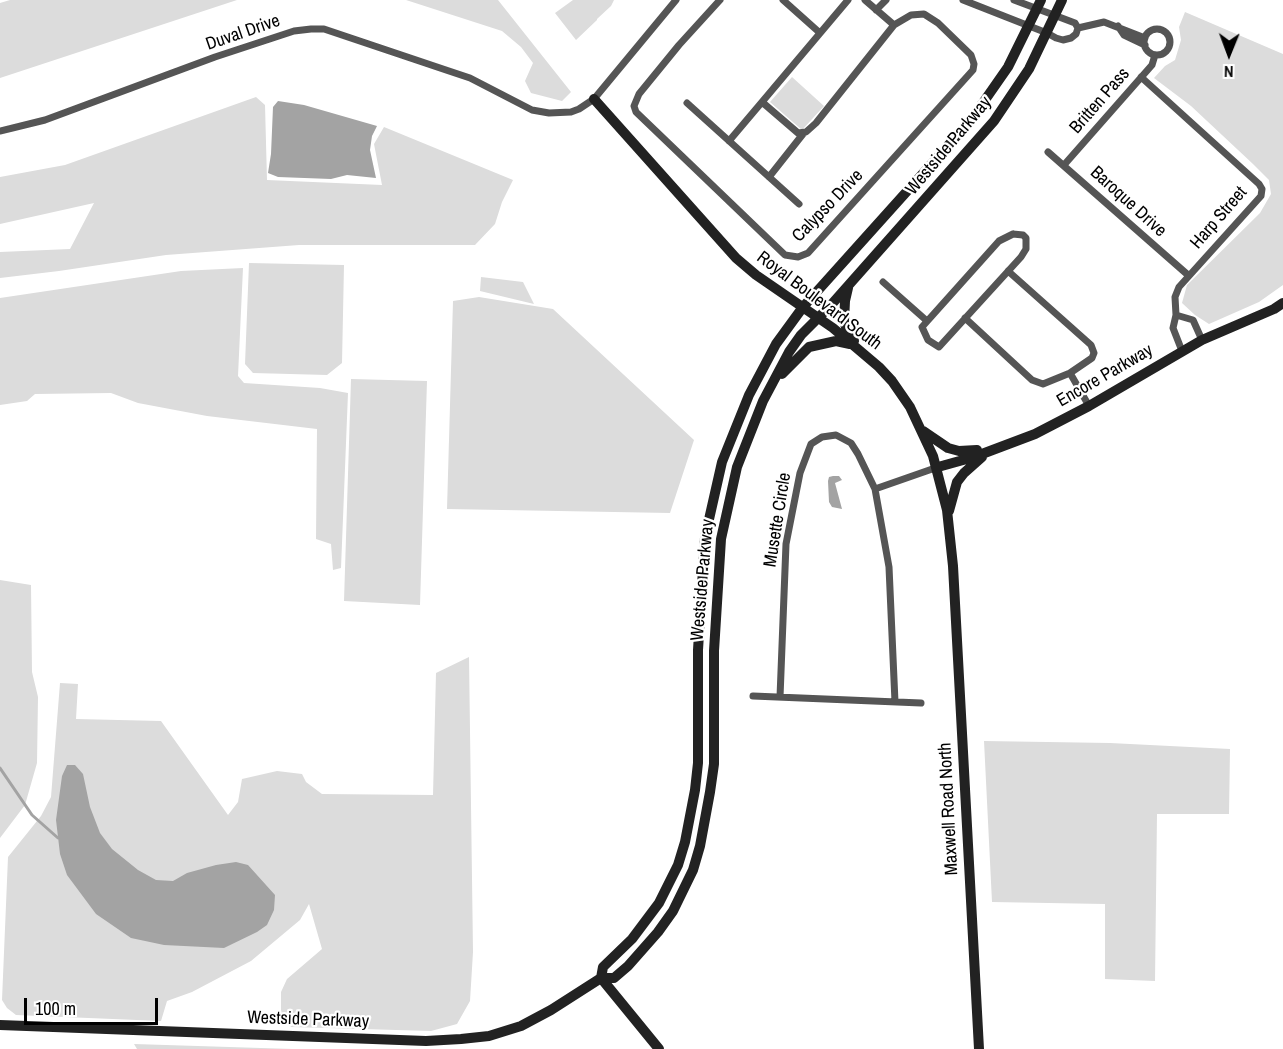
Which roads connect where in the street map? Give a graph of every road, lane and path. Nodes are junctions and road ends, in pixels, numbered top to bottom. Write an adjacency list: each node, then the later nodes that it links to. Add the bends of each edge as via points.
1 (676, 0): 21 (street)
2 (720, 0): 13 (street, Calypso Drive, via 639,94 634,106 785,255 798,257 808,253 973,70 971,56 931,17 919,13)
3 (783, 0): 16 (street)
4 (848, 0): 16 (street)
5 (865, 0): 11 (street)
6 (886, 0): 11 (street)
7 (963, 0): 14 (street)
8 (1014, 0): 10 (street)
9 (1062, 0): 12 (main road, Westside Parkway)
10 (1039, 4): 12 (street); 14 (main road, Westside Parkway)
11 (876, 10): 13 (street)
12 (1055, 15): 15 (street); 17 (main road, Westside Parkway)
13 (894, 25): 25 (street)
14 (1029, 26): 17 (street); 36 (main road, Westside Parkway, via 1008,67 971,120)
15 (1078, 28): 17 (street, via 1071,38 1063,40); 18 (street, via 1104,22)
16 (820, 33): 22 (street)
17 (1047, 33): 34 (main road, Westside Parkway, via 994,122)
18 (1145, 41): 19 (street, via 1148,51); 19 (street, via 1149,32 1157,29 1168,35 1168,47)
19 (1155, 55): 20 (street, Britten Pass)
20 (1141, 77): 28 (street, Britten Pass); 32 (street, Harp Street, via 1262,189 1261,196)
21 (594, 99): 24 (street, Duval Drive, via 571,112 532,110 459,74 324,29 310,29 215,57 45,120); 36 (main road, Royal Boulevard South, via 736,258)
22 (762, 102): 25 (street); 26 (street)
23 (687, 103): 26 (street)
24 (0, 131)
25 (803, 134): 29 (street)
26 (729, 141): 29 (street)
27 (1048, 152): 28 (street, Baroque Drive)
28 (1064, 165): 32 (street, Baroque Drive)
29 (769, 177): 30 (street)
30 (799, 204)
31 (1008, 271): 39 (street); 40 (street, via 1026,249 1023,235 1013,234 999,241); 44 (street, via 1091,345 1092,357)
32 (1188, 275): 37 (street, Harp Street, via 1175,297)
33 (883, 282): 40 (street)
34 (850, 283): 38 (main road, Westside Parkway); 42 (main road, via 844,301 844,321)
35 (1283, 303): 41 (main road, Encore Parkway)
36 (803, 306): 38 (main road, Royal Boulevard South); 58 (main road, Westside Parkway, via 776,344 749,395 715,489 700,592 698,763 691,816 678,865 646,923 603,967)
37 (1176, 315): 41 (street, via 1193,320); 43 (street, Harp Street, via 1173,328)
38 (819, 318): 42 (main road, Royal Boulevard South); 45 (main road, Westside Parkway, via 789,352)
39 (965, 318): 40 (street, via 939,347 928,340 922,327); 44 (street, via 1032,380 1043,384)
40 (927, 321)
41 (1202, 340): 43 (main road, Encore Parkway)
42 (857, 347): 45 (main road, via 836,341 809,347); 47 (main road, Royal Boulevard South, via 892,381)
43 (1182, 351): 46 (main road, Encore Parkway)
44 (1070, 373): 46 (street)
45 (767, 393): 58 (main road, Westside Parkway, via 737,467 721,539 714,640 714,764 698,854 683,891 658,933 614,978)
46 (1089, 406): 48 (main road, Encore Parkway)
47 (921, 429): 48 (main road, via 959,452); 50 (main road, Royal Boulevard South)
48 (1027, 437): 49 (main road, Encore Parkway)
49 (987, 452): 50 (main road, Encore Parkway); 52 (main road, via 957,483)
50 (938, 467): 51 (street); 52 (main road, Royal Boulevard South)
51 (874, 489): 55 (street, Musette Circle, via 851,443 836,435 822,436 811,444 800,473 786,544); 56 (street, Musette Circle, via 889,567)
52 (948, 517): 53 (main road, Royal Boulevard South)
53 (953, 566): 61 (main road, Maxwell Road North)
54 (753, 696): 55 (street)
55 (780, 697): 56 (street)
56 (895, 702): 57 (street)
57 (921, 703)
58 (601, 978): 59 (main road, Westside Parkway, via 521,1026 461,1040); 60 (main road)
59 (0, 1025)
60 (658, 1049)
61 (979, 1049)

